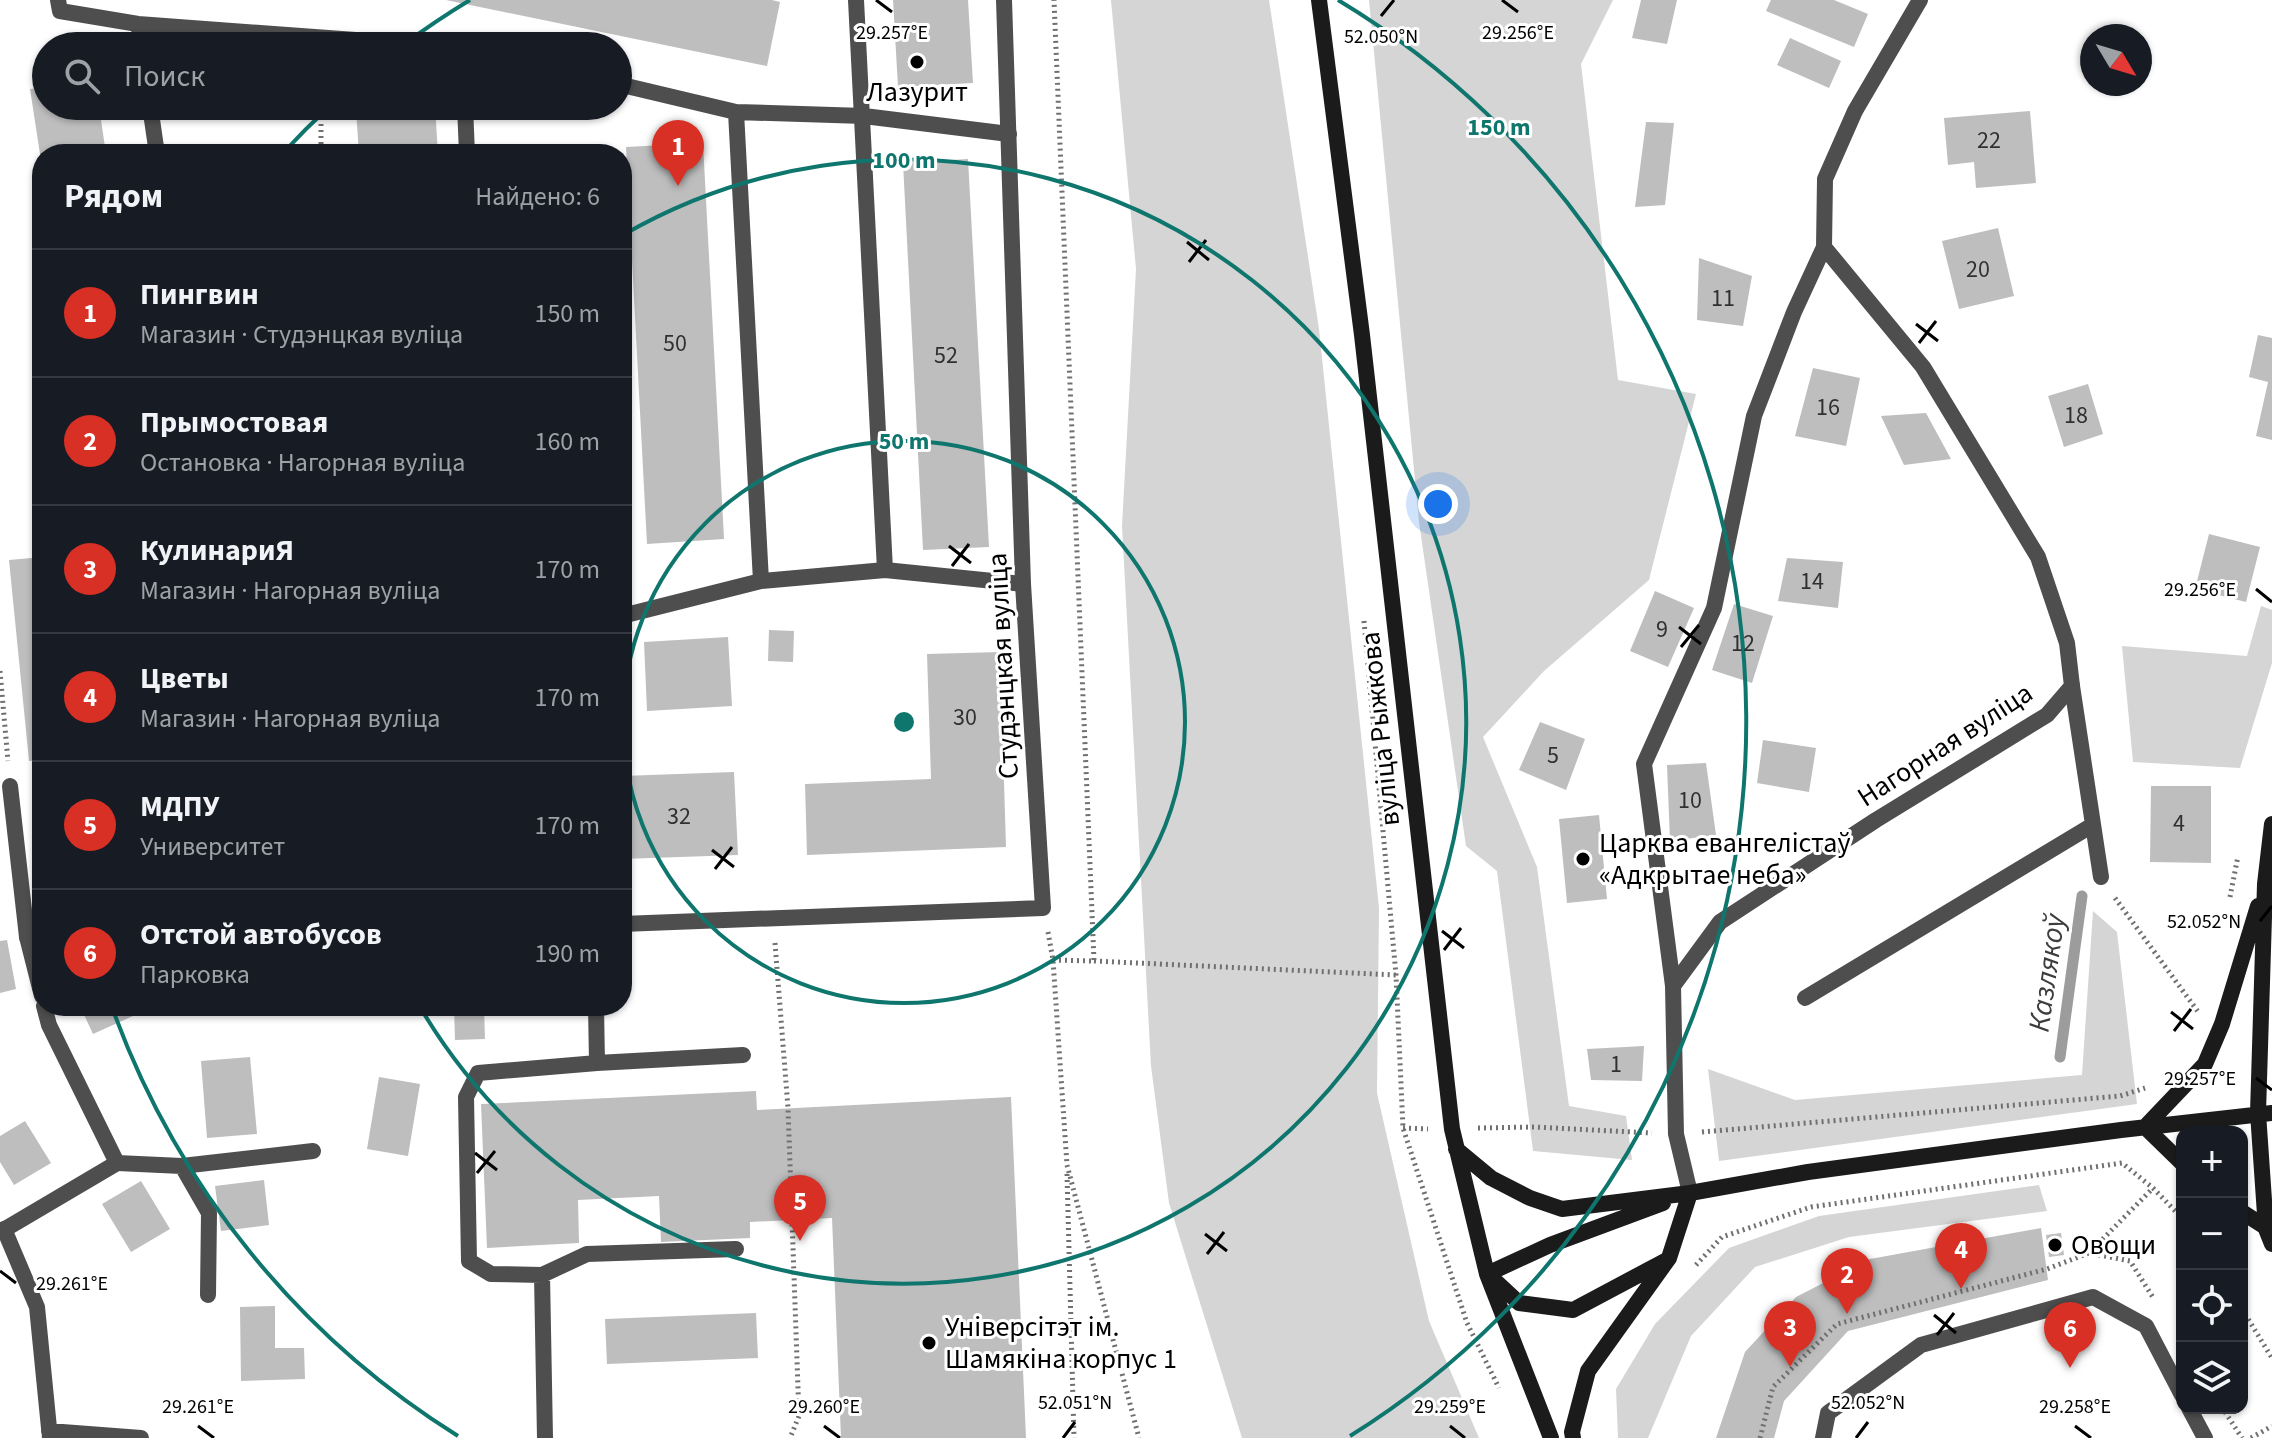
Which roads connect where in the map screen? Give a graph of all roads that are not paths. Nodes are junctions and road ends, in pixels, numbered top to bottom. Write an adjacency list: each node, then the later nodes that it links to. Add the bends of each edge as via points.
1 (58, 0): 6 (street, via 60,11)
2 (856, 0): 11 (street)
3 (1004, 0): 14 (street, Студэнцкая вуліца)
4 (1319, 0): 39 (main road, вуліца Рыжкова)
5 (1920, 0): 17 (street, via 1855,111 1825,179)
6 (138, 24): 7 (street); 8 (street)
7 (139, 32)
8 (247, 32)
9 (632, 87): 10 (street)
10 (736, 112): 11 (street); 19 (street)
11 (864, 116): 14 (street); 18 (street)
12 (152, 120): 15 (street)
13 (466, 120): 16 (street)
14 (1009, 134): 20 (street, Студэнцкая вуліца)
15 (156, 144)
16 (467, 144)
17 (1824, 247): 22 (street, Нагорная вуліца, via 1923,367 2038,557 2067,643); 31 (street, via 1754,416 1714,608 1644,764)
18 (885, 570): 19 (street); 20 (street)
19 (761, 581): 21 (street)
20 (1023, 584): 30 (street, Студэнцкая вуліца, via 1043,908)
21 (632, 613)
22 (2072, 686): 25 (street); 31 (street, Нагорная вуліца, via 2047,715 1720,922)
23 (10, 786): 29 (street)
24 (2272, 824): 27 (main road)
25 (2091, 826): 26 (street); 32 (street)
26 (2101, 877)
27 (2265, 884): 28 (main road); 37 (main road); 38 (main road, via 2205,1064)
28 (2272, 906)
29 (32, 919)
30 (632, 924)
31 (1673, 986): 44 (street, via 1676,1134)
32 (1805, 998)
33 (47, 1016): 42 (street)
34 (596, 1016): 36 (street)
35 (743, 1055): 36 (street)
36 (597, 1063): 51 (street, via 478,1073 466,1097 469,1261 491,1274)
37 (2265, 1113): 38 (main road); 47 (main road)
38 (2145, 1127): 41 (main road); 44 (main road)
39 (1456, 1149): 44 (main road, via 1491,1178 1562,1209); 50 (main road, вуліца Рыжкова)
40 (313, 1151): 43 (street)
41 (2176, 1157)
42 (117, 1163): 43 (street); 46 (street)
43 (182, 1166): 52 (street, via 209,1213)
44 (1690, 1193): 49 (main road); 50 (main road)
45 (2248, 1217): 47 (main road)
46 (2, 1230): 55 (street, via 37,1307)
47 (2270, 1234)
48 (736, 1249): 51 (street, via 587,1254)
49 (1669, 1258): 50 (main road, via 1573,1310 1519,1303); 59 (main road, via 1588,1371)
50 (1487, 1274): 58 (main road, вуліца Рыжкова)
51 (542, 1275): 57 (street)
52 (208, 1295)
53 (2176, 1384): 60 (street, via 2146,1326 2093,1297 1921,1345 1828,1413)
54 (2192, 1414): 61 (street)
55 (50, 1435): 56 (street)
56 (141, 1438)
57 (545, 1438)
58 (1551, 1438)
59 (1573, 1438)
60 (1823, 1438)
61 (2205, 1438)

